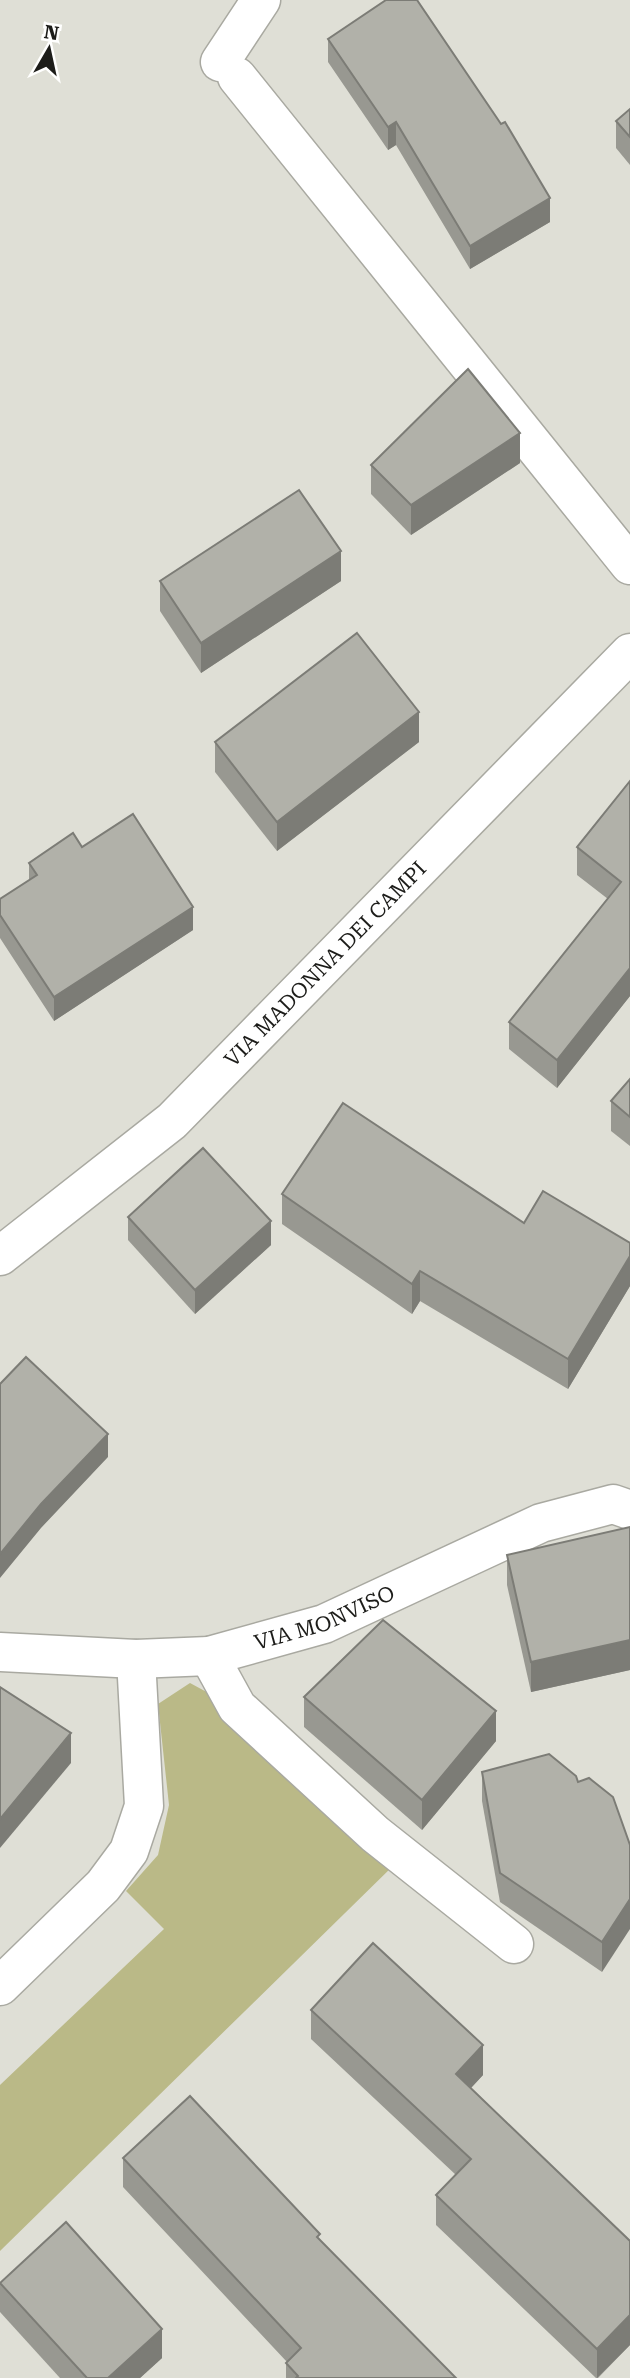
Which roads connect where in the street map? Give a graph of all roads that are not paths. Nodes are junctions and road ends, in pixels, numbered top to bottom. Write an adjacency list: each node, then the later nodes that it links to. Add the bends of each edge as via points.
1 (261, 0): 2 (street, via 229,69)
2 (630, 565)
3 (630, 653): 4 (street, VIA MADONNA DEI CAMPI, via 172,1121)
4 (0, 1256)
5 (630, 1510): 7 (street, VIA MONVISO, via 613,1504 541,1523 324,1624)
6 (0, 1652): 8 (street, VIA MONVISO)
7 (209, 1656): 8 (street, VIA MONVISO); 9 (street, via 237,1707 375,1834)
8 (136, 1659): 10 (street, via 144,1806 129,1850 103,1886)
9 (514, 1944)
10 (0, 1986)

